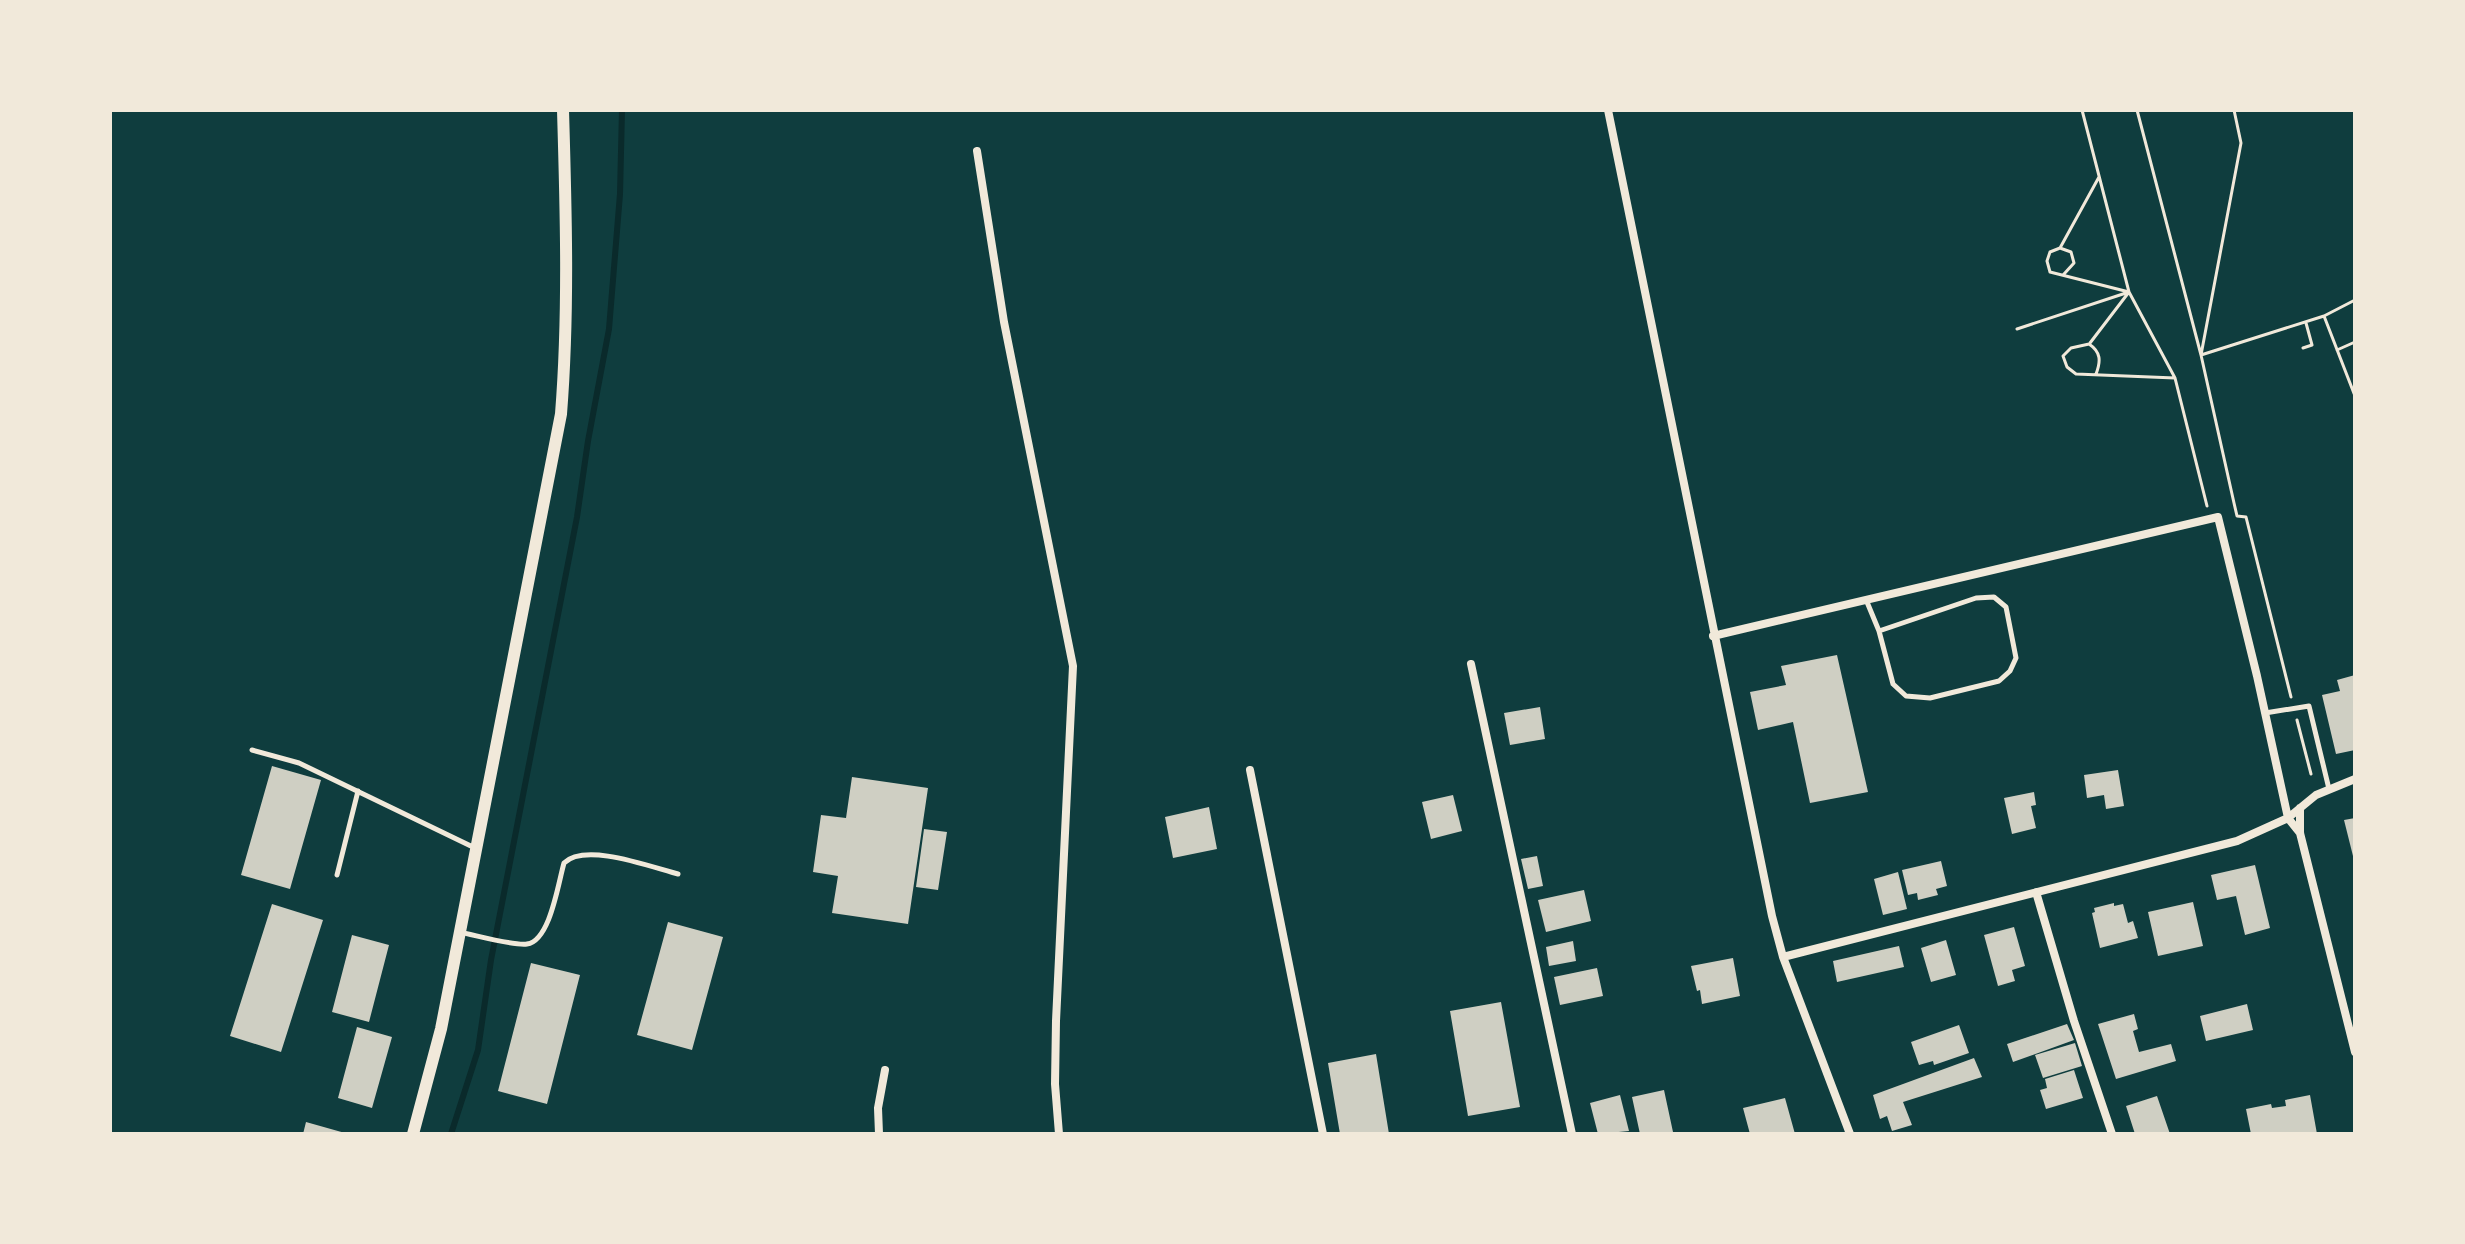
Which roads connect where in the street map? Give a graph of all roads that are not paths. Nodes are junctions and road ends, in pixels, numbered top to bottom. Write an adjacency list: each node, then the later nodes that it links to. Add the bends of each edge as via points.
1 (563, 110): 17 (street, via 566,352 561,414)
2 (1608, 110): 6 (street)
3 (977, 151): 27 (street, via 1004,322 1073,666 1056,1021)
4 (1867, 602): 5 (lane); 6 (street); 8 (street, via 2218,517)
5 (1879, 631): 5 (lane, via 1893,684 1906,696 1930,698 1999,681 2016,658 2006,607 1994,597 1976,598)
6 (1713, 636): 22 (street)
7 (1471, 664): 29 (street)
8 (2265, 713): 12 (lane, via 2309,706); 15 (street)
9 (252, 750): 13 (lane, via 299,763)
10 (1250, 770): 28 (street)
11 (2355, 779): 12 (street)
12 (2329, 789): 14 (street)
13 (358, 790): 17 (lane); 19 (lane)
14 (2300, 808): 15 (street); 16 (street)
15 (2288, 818): 16 (street); 20 (street, via 2237,841)
16 (2300, 833): 23 (street)
17 (475, 849): 21 (street)
18 (678, 874): 21 (lane, via 590,853 571,856 537,941 525,945)
19 (337, 875)
20 (2036, 892): 22 (street); 31 (street)
21 (458, 932): 25 (street, via 441,1029)
22 (1783, 957): 30 (street)
23 (2355, 1052)
24 (885, 1070): 26 (street)
25 (413, 1134)
26 (879, 1134)
27 (1059, 1134)
28 (1323, 1134)
29 (1572, 1134)
30 (1850, 1134)
31 (2112, 1134)

